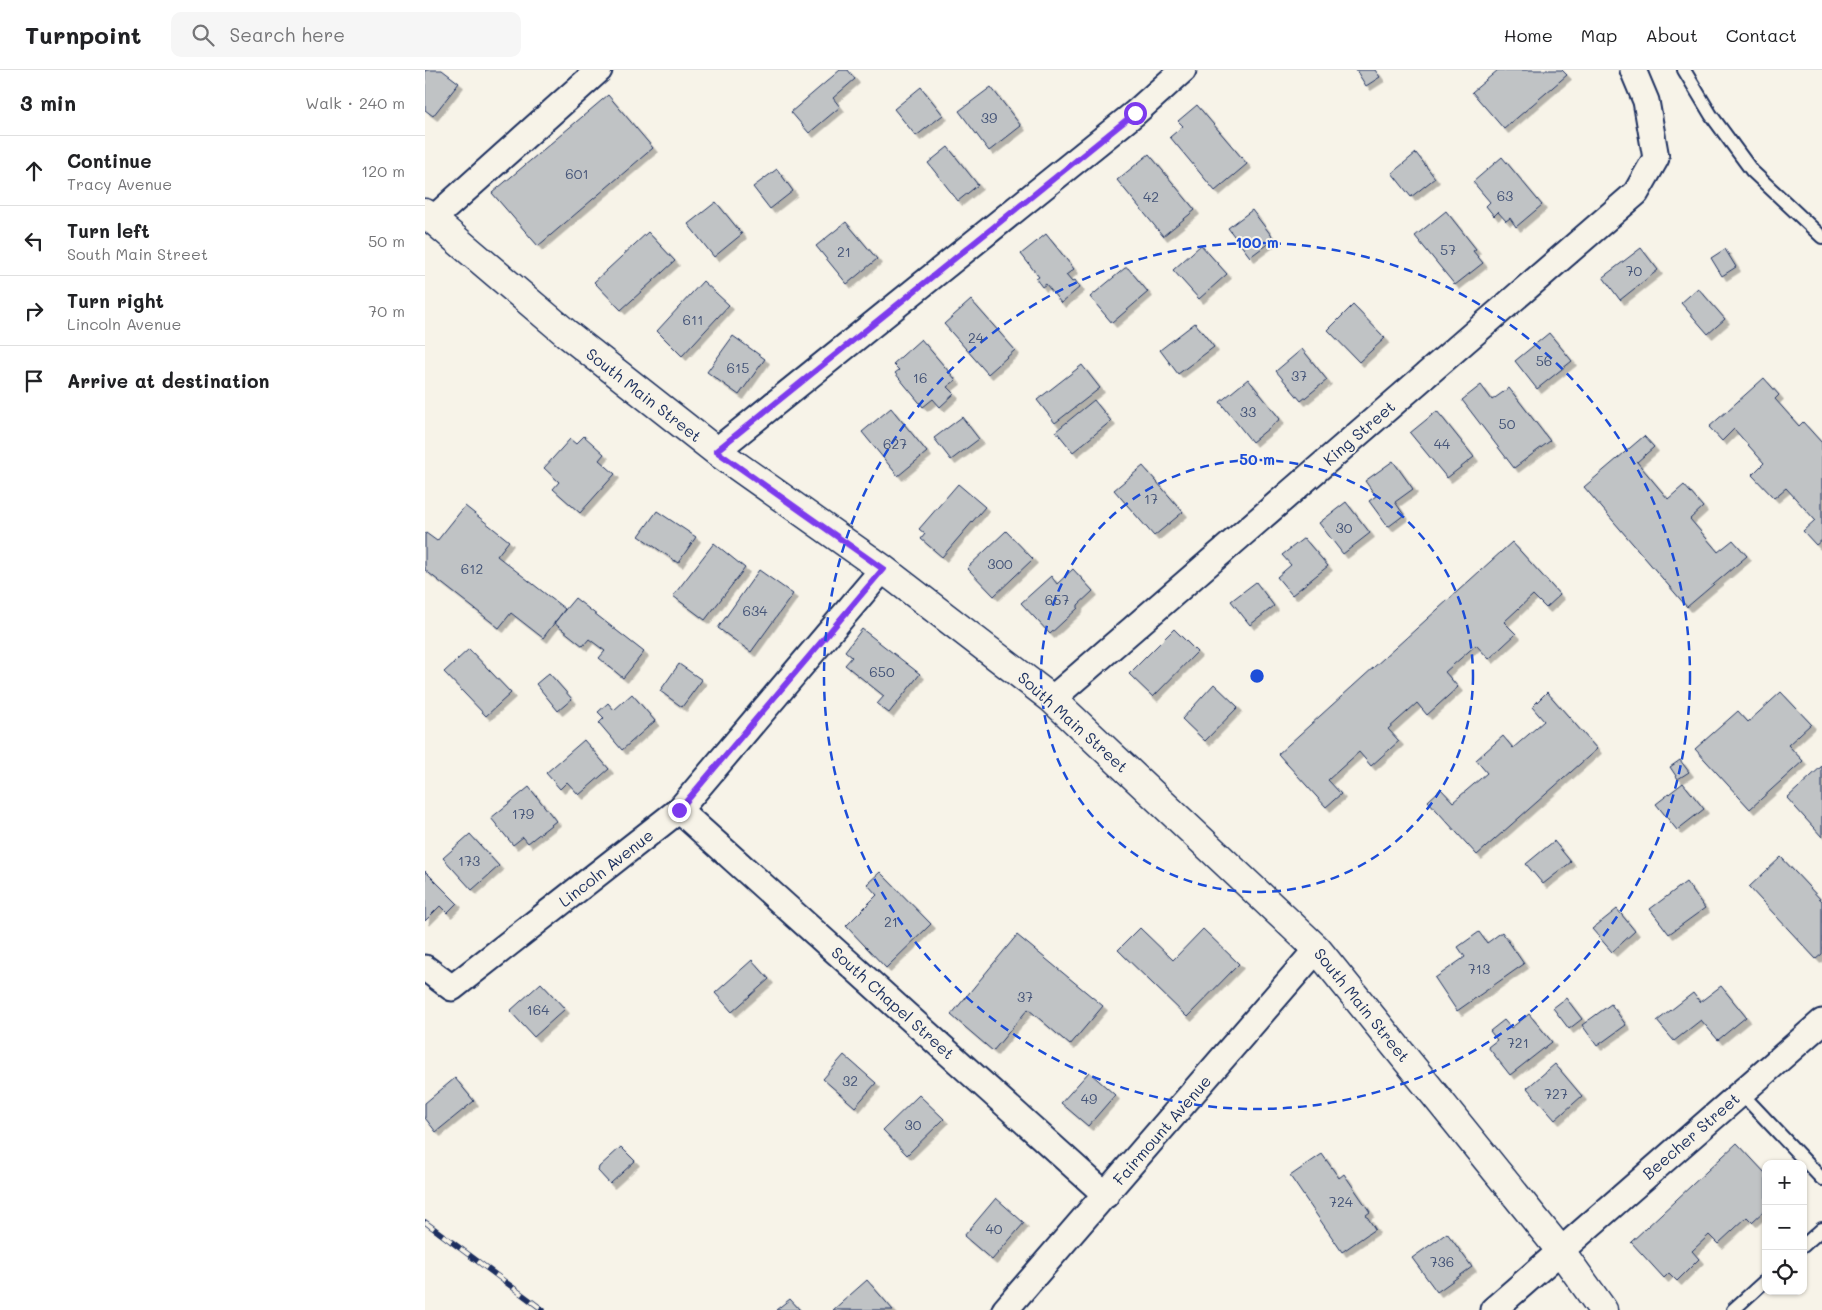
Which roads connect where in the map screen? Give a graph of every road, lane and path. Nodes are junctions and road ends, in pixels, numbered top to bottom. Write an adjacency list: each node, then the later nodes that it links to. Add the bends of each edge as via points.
1 (599, 70): 5 (street)
2 (1183, 70): 7 (street, via 1135,113)
3 (1633, 70): 9 (street, King Street, via 1646,101 1656,158 1636,193)
4 (1684, 70): 6 (lane, via 1711,115 1752,171)
5 (429, 216): 7 (main road, South Main Street, via 565,333)
6 (1822, 236)
7 (716, 451): 8 (main road, South Main Street)
8 (883, 569): 9 (main road, South Main Street); 10 (street, Lincoln Avenue)
9 (1052, 699): 11 (main road, South Main Street)
10 (679, 810): 12 (street, Lincoln Avenue, via 452,988); 16 (street, South Chapel Street)
11 (1317, 949): 16 (street, Fairmount Avenue); 19 (main road, South Main Street)
12 (425, 968)
13 (1822, 1022): 14 (street, Beecher Street)
14 (1741, 1093): 15 (lane); 19 (street, Beecher Street)
15 (1822, 1179)
16 (1106, 1195): 21 (street, Fairmount Avenue)
17 (1822, 1229): 18 (lane)
18 (1807, 1242)
19 (1560, 1250): 22 (street, Beecher Street); 23 (main road, South Main Street)
20 (1762, 1284): 24 (lane)
21 (1005, 1310)
22 (1493, 1310)
23 (1603, 1310)
24 (1733, 1310)

